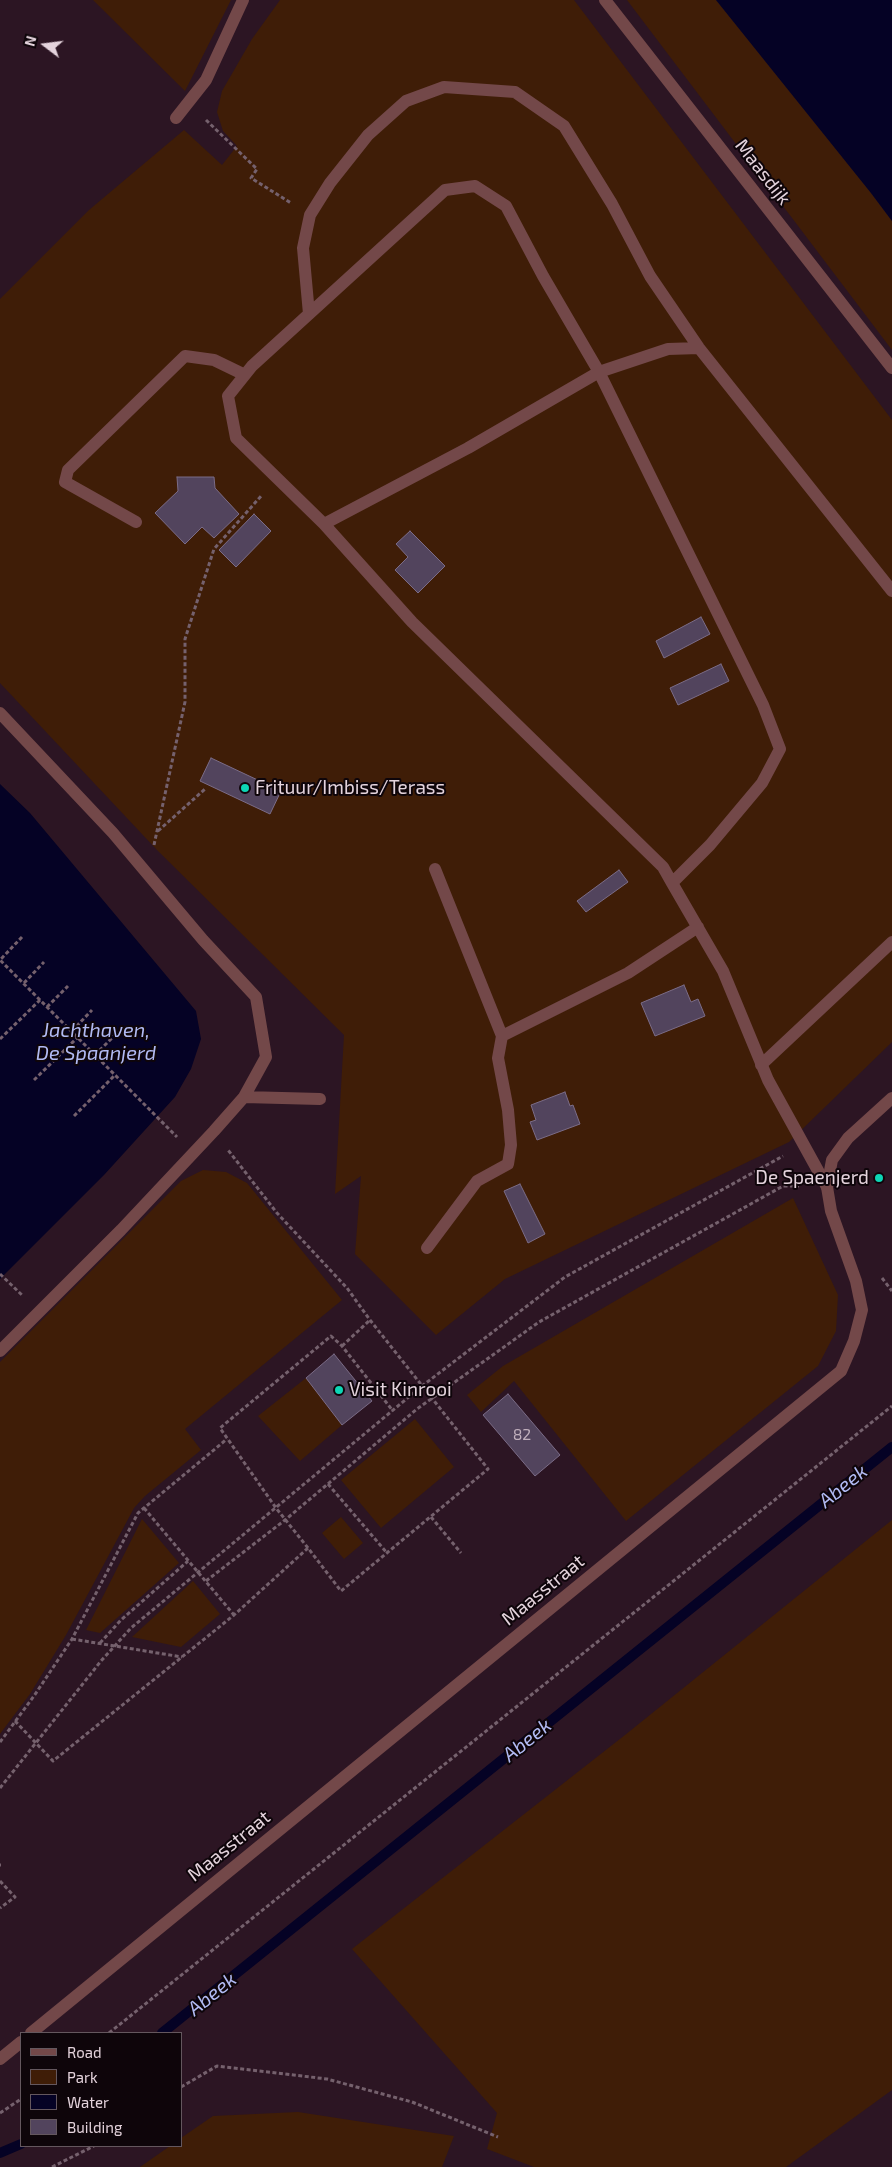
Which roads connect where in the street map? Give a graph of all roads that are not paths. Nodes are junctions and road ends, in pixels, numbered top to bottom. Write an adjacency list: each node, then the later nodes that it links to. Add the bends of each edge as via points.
1 (243, 0): 3 (street, via 206,80)
2 (605, 0): 6 (street, Maasdijk)
3 (176, 118)
4 (309, 314): 5 (street, via 303,248 310,215 330,183 368,135 406,100 444,86 515,92 564,126 612,204 650,276); 7 (street, via 445,190 475,186 506,206); 8 (street)
5 (699, 348): 7 (street, via 668,349); 11 (street)
6 (892, 368)
7 (599, 372): 10 (street, via 468,448); 14 (street, via 763,705 780,749 762,783 710,845)
8 (245, 375): 9 (street, via 214,360 185,356 68,470 65,482); 10 (street, via 228,396 236,438)
9 (136, 522)
10 (324, 524): 14 (street, via 412,622 663,867)
11 (892, 591)
12 (0, 713): 19 (street, via 114,832 203,940 256,997 266,1056)
13 (435, 869): 17 (street)
14 (672, 883): 15 (street)
15 (698, 928): 17 (street, via 628,974); 18 (street, via 723,971)
16 (892, 942): 18 (street)
17 (502, 1036): 23 (street, via 498,1058 508,1110 511,1145 508,1164 477,1181)
18 (761, 1065): 22 (street)
19 (244, 1097): 21 (street); 24 (street, via 121,1230)
20 (892, 1098): 22 (street, Maasstraat, via 848,1138 832,1160)
21 (320, 1099)
22 (827, 1187): 25 (street, Maasstraat, via 862,1310 854,1341 841,1371)
23 (427, 1248)
24 (0, 1351)
25 (33, 2032)
26 (20, 2043): 27 (street)
27 (0, 2059)

